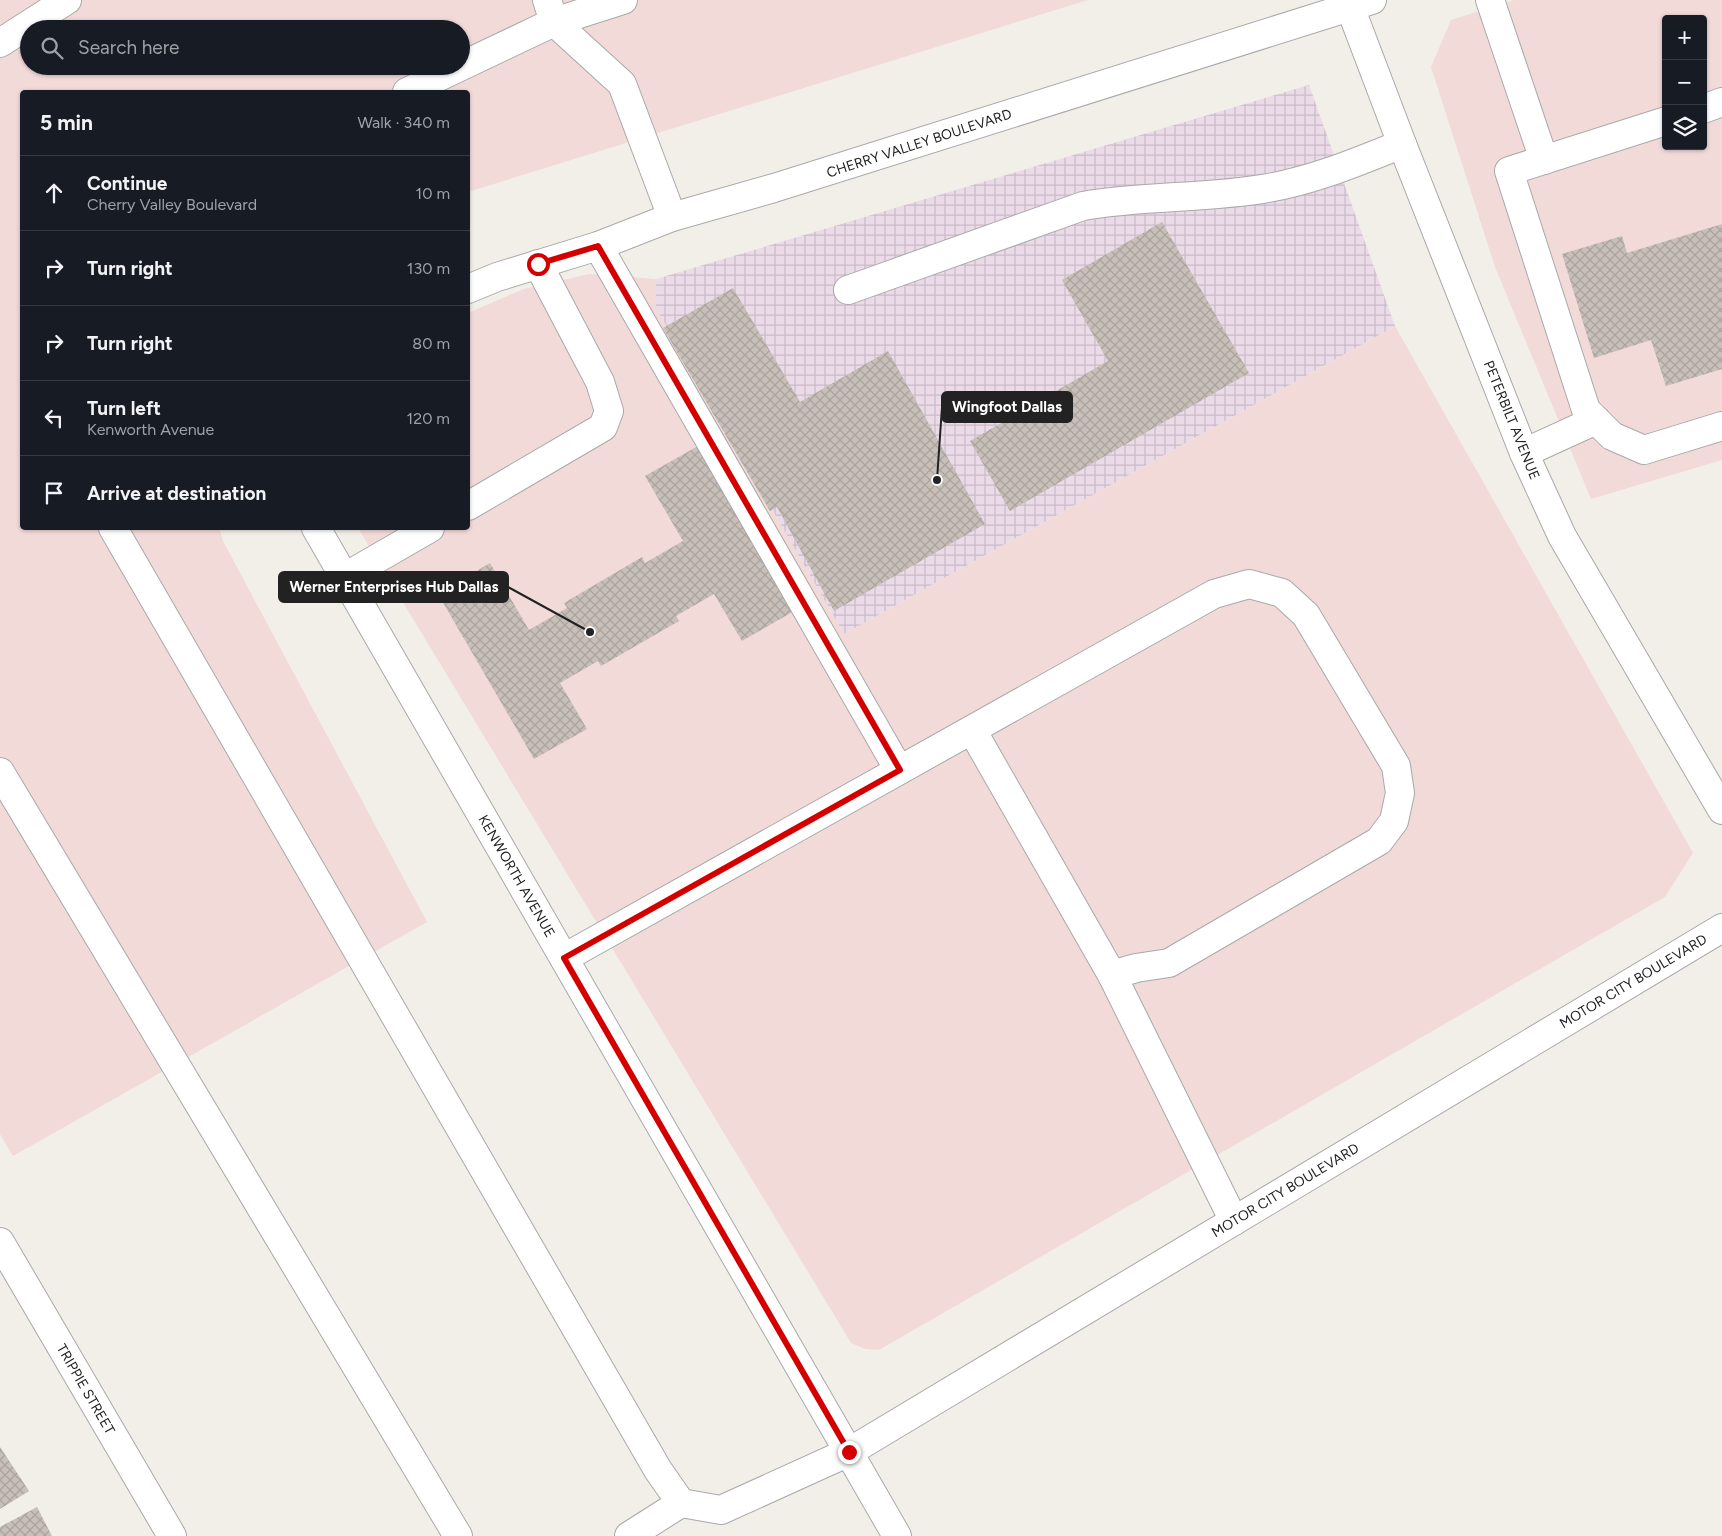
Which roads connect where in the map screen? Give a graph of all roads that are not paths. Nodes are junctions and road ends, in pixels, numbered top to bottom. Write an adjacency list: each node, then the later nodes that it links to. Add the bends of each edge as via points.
1 (67, 0): 6 (street)
2 (623, 0): 5 (street)
3 (1490, 0): 16 (street)
4 (1361, 3): 15 (street, PETERBILT AVENUE); 17 (street, CHERRY VALLEY BOULEVARD, via 774,188)
5 (551, 11): 9 (street); 17 (street, via 622,84)
6 (36, 20)
7 (20, 30): 8 (street)
8 (0, 43)
9 (470, 57)
10 (437, 75): 11 (street)
11 (411, 90)
12 (1722, 102): 13 (street)
13 (1707, 107)
14 (1662, 122): 16 (street)
15 (1402, 144): 21 (street, via 1339,169 1269,188 1083,206); 24 (street, PETERBILT AVENUE)
16 (1544, 160): 22 (street, via 1509,171 1586,410)
17 (672, 217): 18 (street, CHERRY VALLEY BOULEVARD)
18 (598, 246): 19 (street, CHERRY VALLEY BOULEVARD); 31 (street)
19 (538, 264): 20 (street, CHERRY VALLEY BOULEVARD); 25 (street, via 600,382 609,411 603,427)
20 (470, 288)
21 (848, 290)
22 (1596, 420): 23 (street, via 1612,436 1644,450); 24 (street)
23 (1722, 426)
24 (1524, 453): 33 (street, PETERBILT AVENUE, via 1562,536)
25 (470, 505)
26 (114, 530): 40 (street, via 658,1470)
27 (317, 530): 29 (street, KENWORTH AVENUE)
28 (427, 530): 29 (street)
29 (345, 577): 35 (street, KENWORTH AVENUE)
30 (972, 730): 31 (street); 36 (street); 36 (street, via 1214,594 1249,584 1282,593 1306,615 1396,766 1400,793 1394,821 1379,841 1169,964 1136,968)
31 (900, 770): 35 (street)
32 (0, 772): 42 (street)
33 (1722, 810)
34 (1722, 928): 37 (street, MOTOR CITY BOULEVARD)
35 (564, 958): 39 (street, KENWORTH AVENUE)
36 (1112, 976): 37 (street)
37 (1234, 1221): 39 (street, MOTOR CITY BOULEVARD)
38 (0, 1242): 41 (street, TRIPPIE STREET)
39 (849, 1452): 40 (street, MOTOR CITY BOULEVARD, via 721,1510); 44 (street, KENWORTH AVENUE)
40 (681, 1504): 43 (street)
41 (172, 1536)
42 (458, 1536)
43 (628, 1536)
44 (897, 1536)

